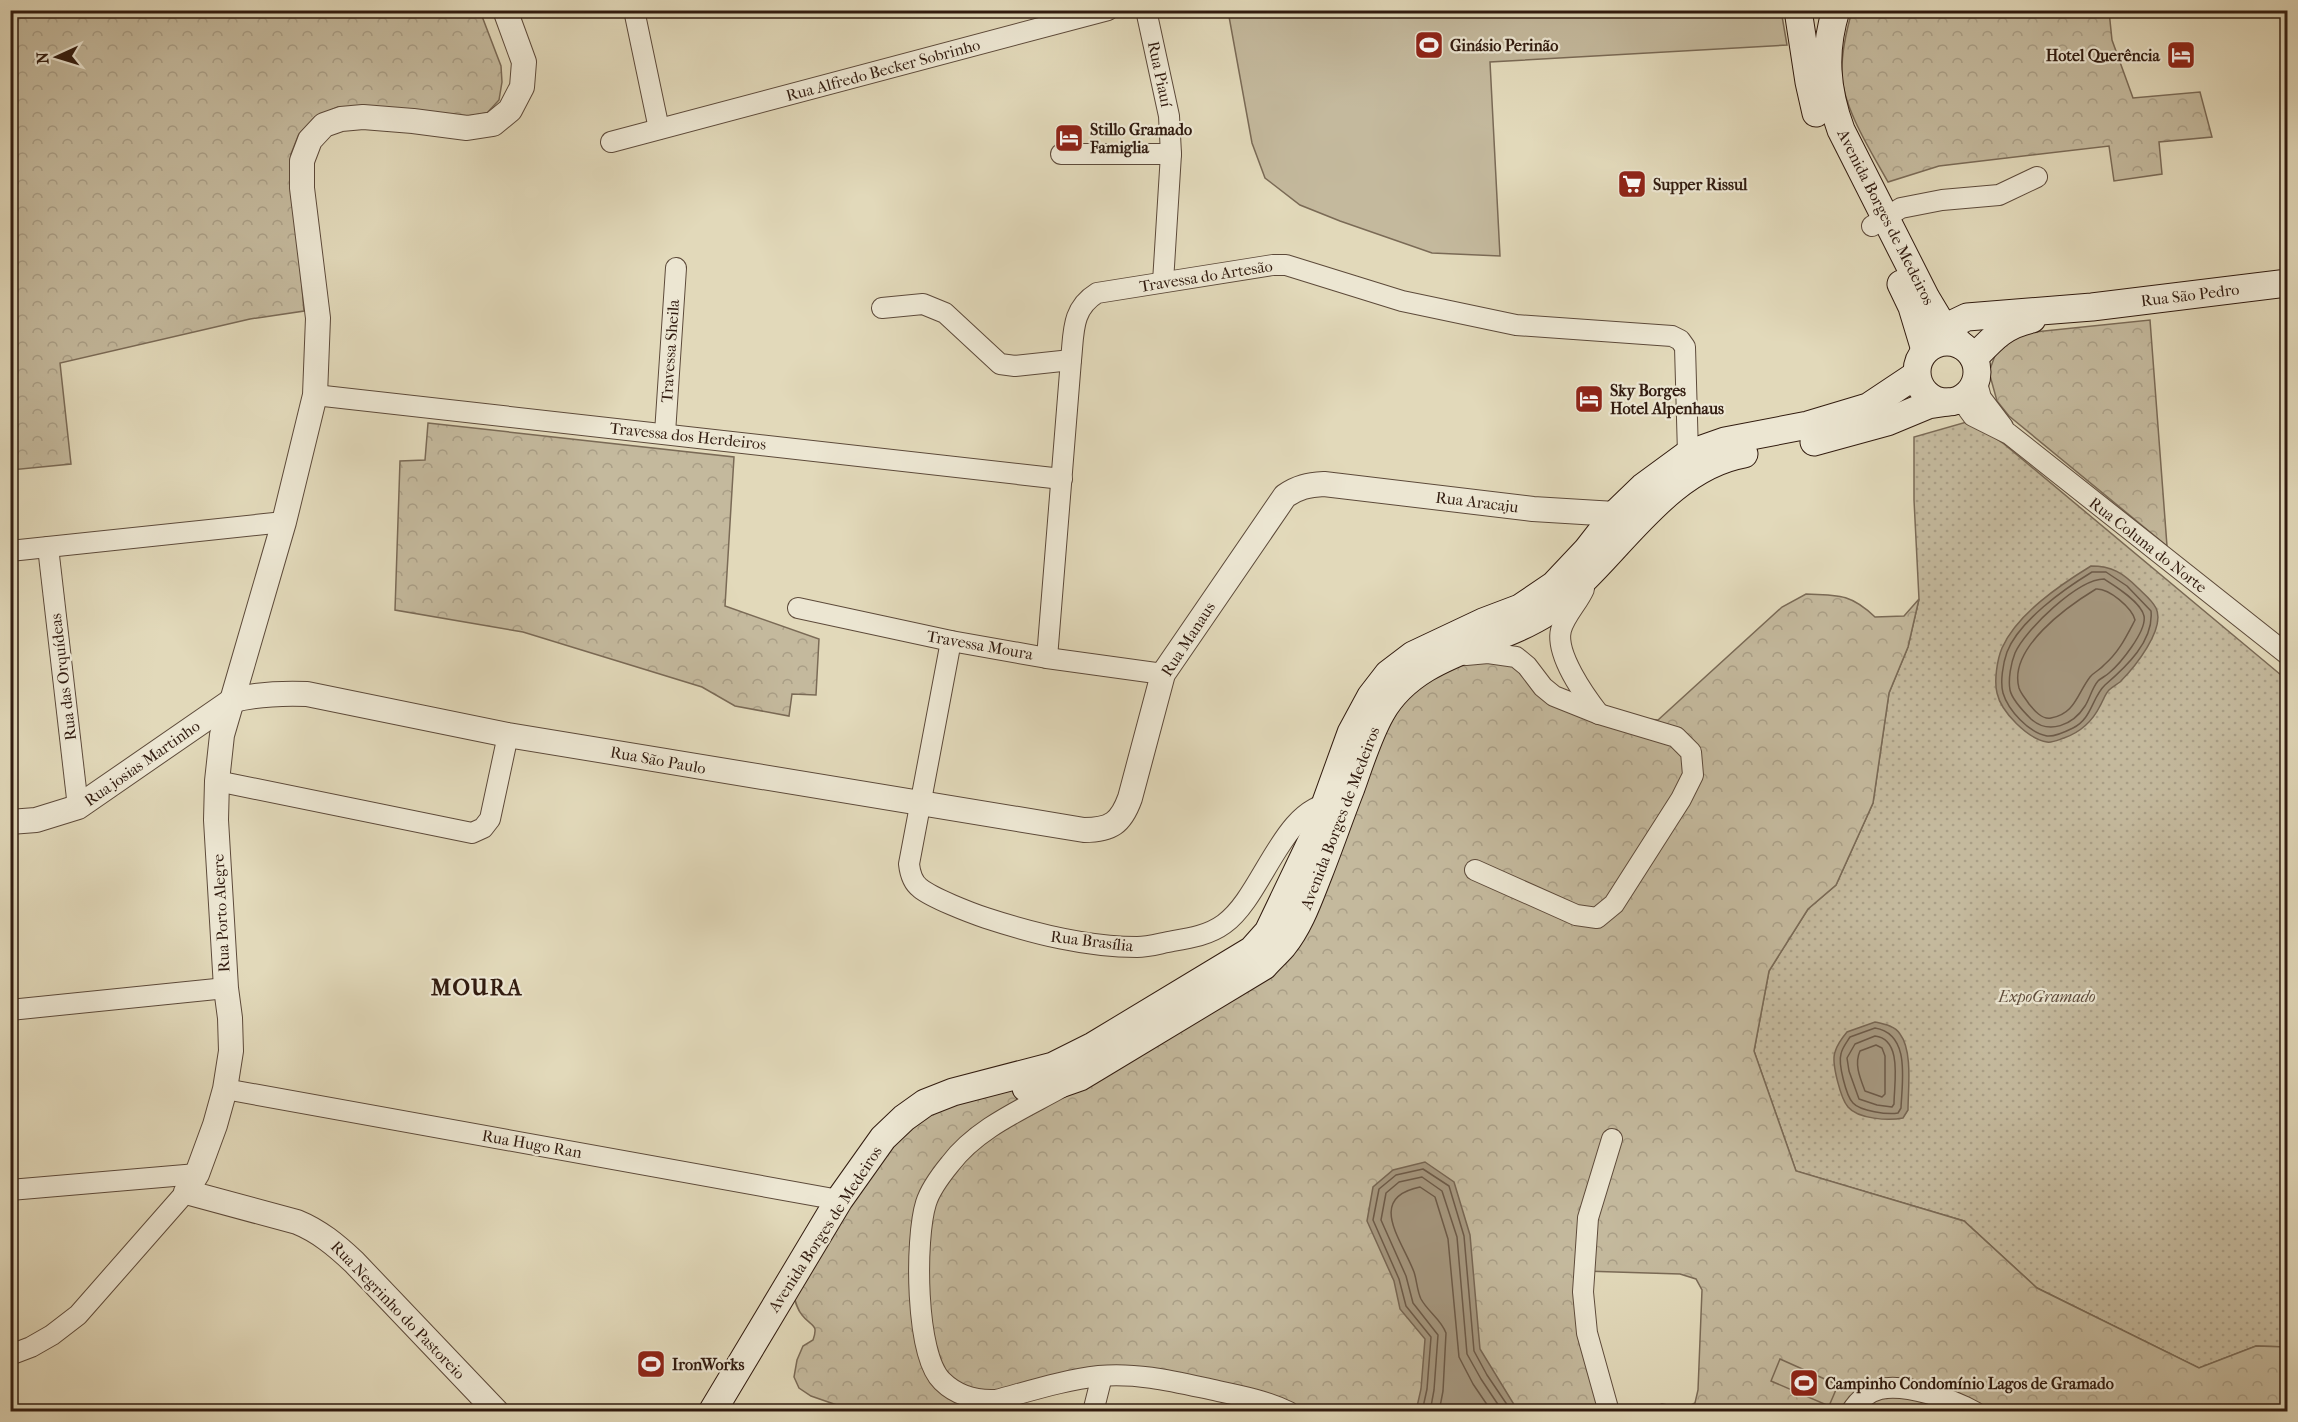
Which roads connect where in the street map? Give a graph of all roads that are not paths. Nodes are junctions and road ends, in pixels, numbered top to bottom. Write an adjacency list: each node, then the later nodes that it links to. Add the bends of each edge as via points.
1 (505, 10): 21 (street, via 524,62 522,87 510,110 493,124 466,128 363,117 324,124 310,140 302,160 302,188 318,318)
2 (634, 10): 7 (street)
3 (1108, 10): 7 (street, Rua Alfredo Becker Sobrinho)
4 (1146, 10): 10 (street, Rua Piauí, via 1169,116)
5 (1798, 10): 12 (main road, Avenida Borges de Medeiros, via 1819,125 1827,145)
6 (1836, 10): 12 (main road, Avenida Borges de Medeiros, via 1827,50 1833,109)
7 (659, 129): 8 (street, Rua Alfredo Becker Sobrinho)
8 (611, 142)
9 (1061, 154): 10 (street)
10 (1171, 154): 14 (street, Rua Piauí)
11 (2037, 177): 12 (street, via 1999,195 1901,208)
12 (1879, 222): 18 (main road, Avenida Borges de Medeiros, via 1926,298 1950,318); 18 (main road, Avenida Borges de Medeiros, via 1912,307)
13 (676, 268): 23 (street, Travessa Sheila)
14 (1163, 282): 19 (street, Travessa do Artesão, via 1097,293 1086,300 1076,318); 25 (street, Travessa do Artesão, via 1286,265 1402,301 1516,325 1672,336 1684,347)
15 (2288, 283): 16 (main road, Rua São Pedro)
16 (2092, 307): 18 (main road, Rua São Pedro); 18 (main road, Rua São Pedro, via 2013,323)
17 (882, 308): 19 (street, via 923,304 945,313 1000,364)
18 (1955, 346): 20 (main road, via 1918,362); 22 (main road, via 1972,389); 24 (street, Rua Coluna do Norte, via 1981,398)
19 (1071, 360): 26 (street, Travessa do Artesão)
20 (1916, 375): 22 (main road, via 1927,396); 25 (main road, Avenida Borges de Medeiros, via 1858,411)
21 (315, 395): 23 (street, Travessa dos Herdeiros); 31 (street, Rua Porto Alegre)
22 (1948, 402): 24 (street, Rua Coluna do Norte, via 1965,405 1973,416); 27 (main road, Avenida Borges de Medeiros, via 1816,442 1738,455)
23 (665, 433): 26 (street, Travessa dos Herdeiros)
24 (2009, 434): 37 (street, Rua Coluna do Norte)
25 (1688, 453): 27 (main road, via 1696,464); 30 (main road, Avenida Borges de Medeiros)
26 (1062, 479): 38 (street, Travessa do Artesão)
27 (1685, 481): 29 (main road, Avenida Borges de Medeiros)
28 (1306, 485): 30 (street, Rua Aracaju); 40 (street, Rua Manaus, via 1285,496)
29 (1647, 511): 30 (street, Rua Aracaju); 34 (main road, Avenida Borges de Medeiros)
30 (1615, 514): 47 (main road, Avenida Borges de Medeiros, via 1554,585 1520,608 1413,655 1388,674 1351,733)
31 (284, 522): 32 (street); 41 (street, Rua Porto Alegre)
32 (48, 547): 33 (street); 46 (street, Rua das Orquídeas)
33 (10, 551)
34 (1590, 574): 39 (main road, Avenida Borges de Medeiros, via 1550,611); 42 (street, via 1560,632 1569,665)
35 (798, 608): 36 (street, Travessa Moura)
36 (951, 641): 38 (street, Travessa Moura); 45 (street, Rua Brasília)
37 (2288, 655)
38 (1047, 658): 40 (street, Travessa Moura)
39 (1443, 658): 42 (street, via 1488,653 1516,657 1554,696); 47 (main road, Avenida Borges de Medeiros, via 1415,674 1382,711 1365,748)
40 (1163, 674): 49 (street, Rua Manaus, via 1123,816 1100,830)
41 (233, 700): 43 (street, Rua São Paulo, via 258,694 307,694); 44 (street, Rua Porto Alegre, via 222,735); 46 (street, Rua josias Martinho)
42 (1599, 714): 50 (street, via 1676,737 1690,752 1693,775 1682,799 1614,904 1597,918 1576,915)
43 (508, 735): 44 (street, via 490,819 472,833); 45 (street, Rua São Paulo)
44 (217, 782): 51 (street, Rua Porto Alegre)
45 (919, 803): 47 (street, Rua Brasília, via 909,864 919,888 971,913 1029,932 1139,947 1208,933 1226,923 1246,900 1279,846); 49 (street, Rua São Paulo)
46 (78, 807): 48 (street, Rua josias Martinho, via 36,820)
47 (1322, 812): 53 (main road, Avenida Borges de Medeiros, via 1268,932 1252,950 1112,1035); 53 (main road, Avenida Borges de Medeiros, via 1305,909 1284,945 1264,966)
48 (10, 822)
49 (1084, 830)
50 (1475, 870)
51 (226, 987): 52 (street); 55 (street, Rua Porto Alegre, via 231,1051)
52 (10, 1010)
53 (1075, 1067): 54 (main road, Avenida Borges de Medeiros, via 1042,1070); 56 (main road)
54 (975, 1086): 56 (main road, Avenida Borges de Medeiros); 60 (main road, Avenida Borges de Medeiros, via 925,1103 904,1118 883,1138)
55 (225, 1089): 58 (street, Rua Porto Alegre); 60 (street, Rua Hugo Ran)
56 (1043, 1093): 62 (street, via 962,1149 926,1202 918,1244 926,1345 940,1380 956,1393 986,1401)
57 (1612, 1139): 67 (street, via 1588,1218 1583,1292 1587,1333)
58 (191, 1183): 59 (street); 61 (street, Rua Porto Alegre, via 78,1315 52,1335); 63 (street, Rua Negrinho do Pastoreio, via 297,1222 331,1240)
59 (10, 1190)
60 (839, 1200): 64 (main road, Avenida Borges de Medeiros)
61 (10, 1355)
62 (1102, 1376): 65 (street); 66 (street, via 1137,1376 1185,1384 1250,1398)
63 (497, 1412)
64 (712, 1412)
65 (1093, 1412)
66 (1289, 1412)
67 (1609, 1412)
68 (1851, 1412): 69 (street, via 1864,1395 1880,1389 1903,1389)
69 (1974, 1412)

